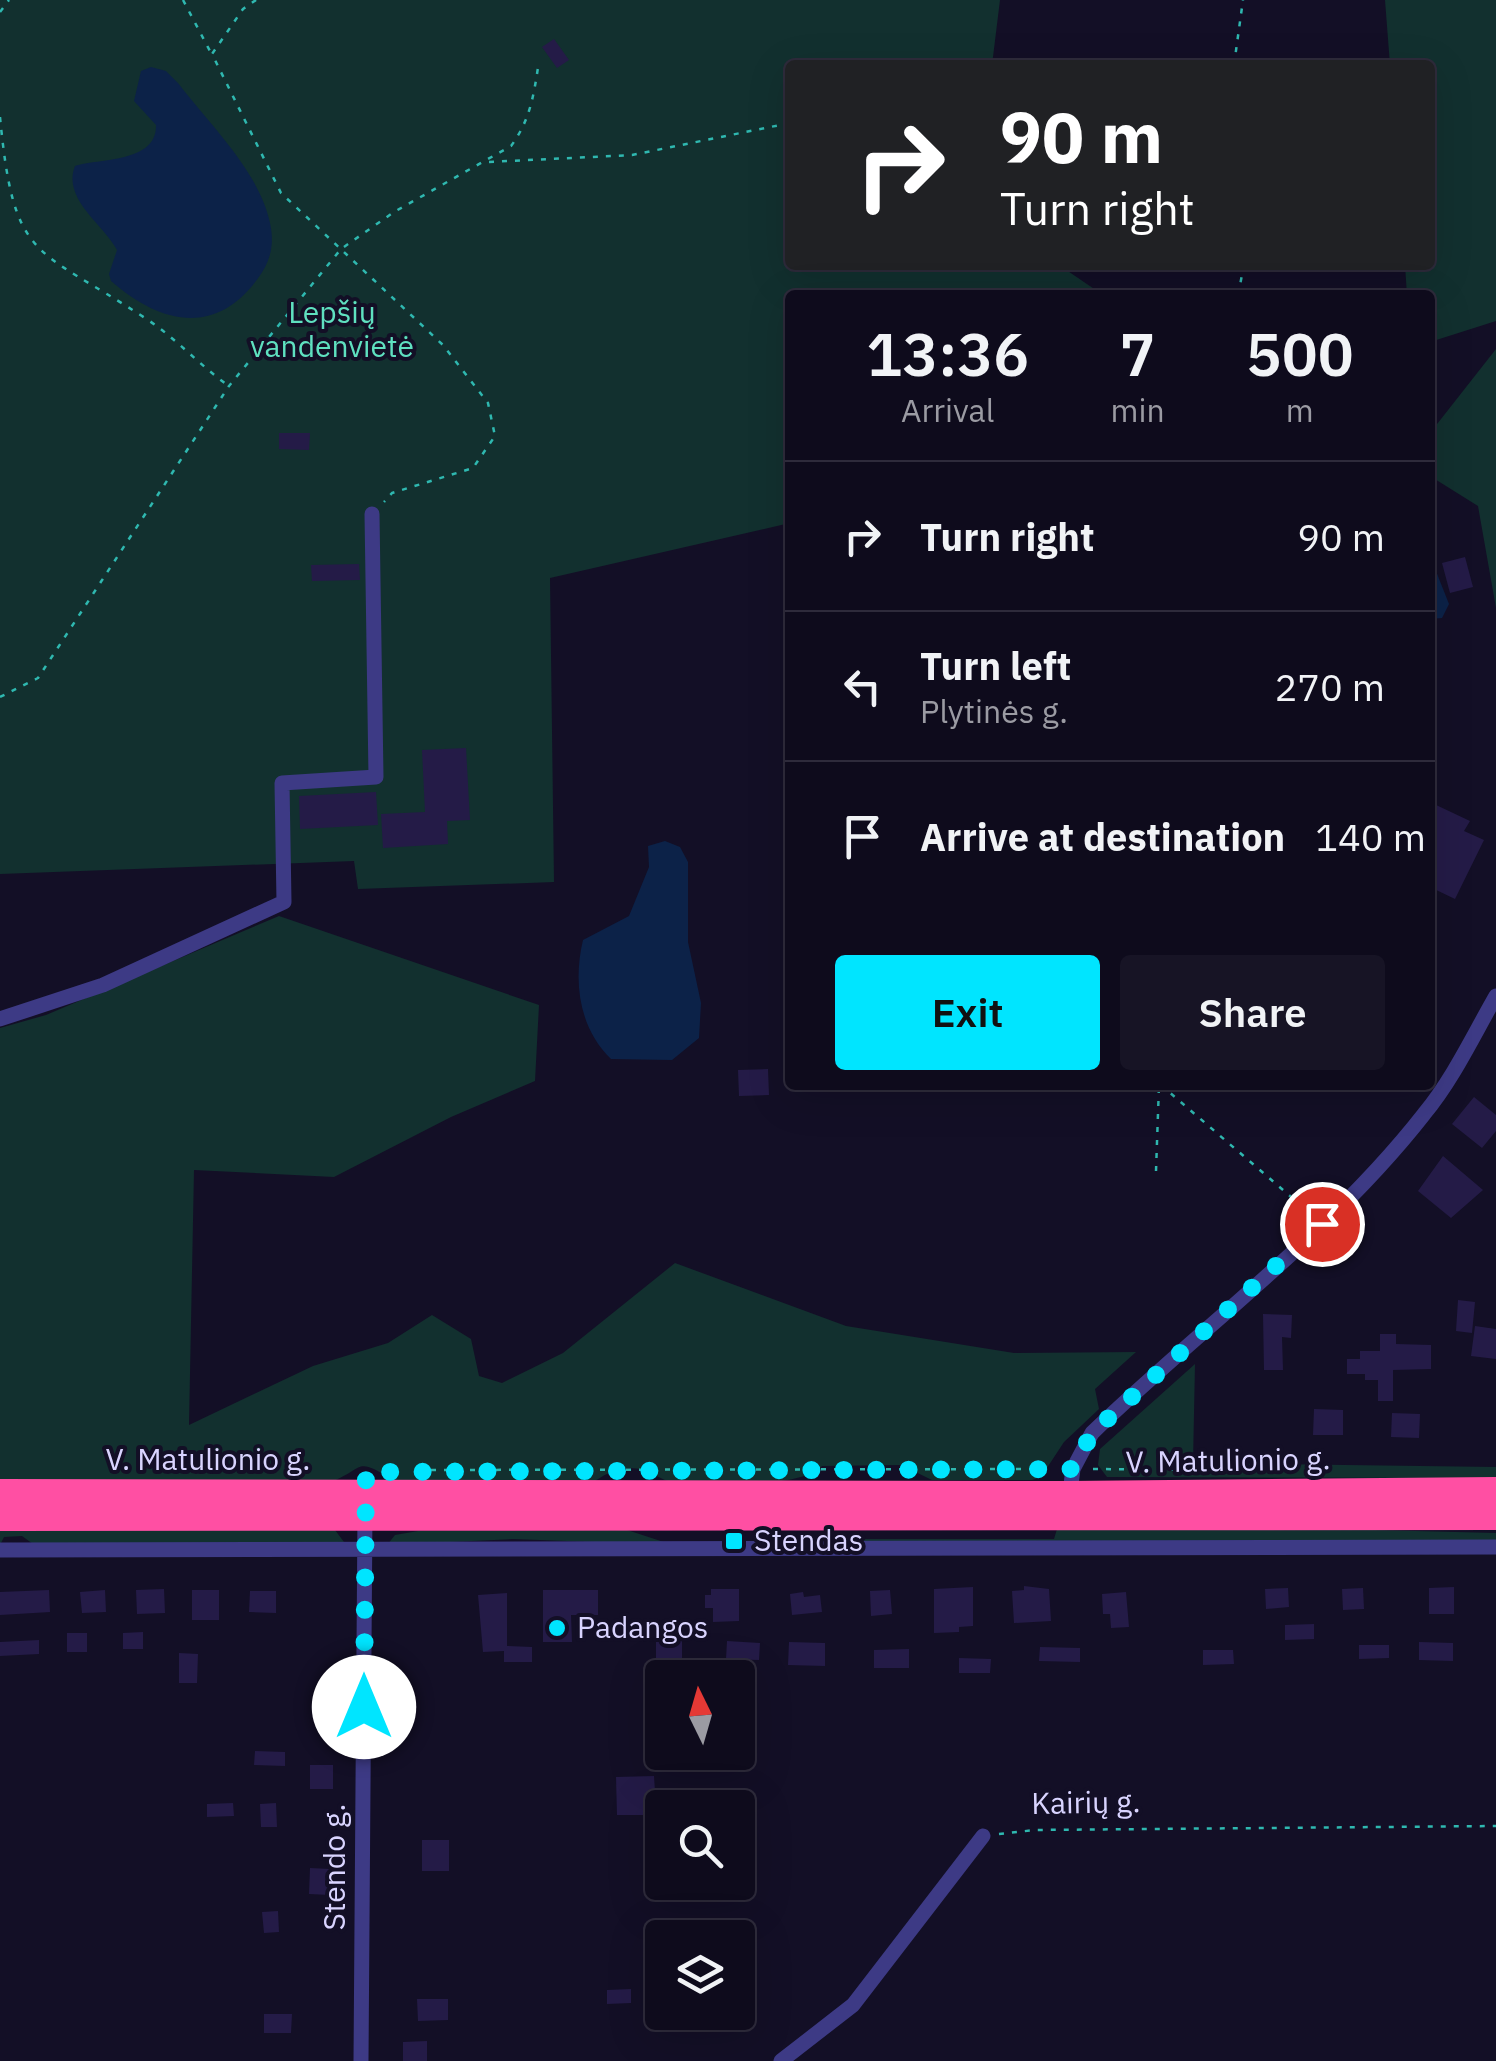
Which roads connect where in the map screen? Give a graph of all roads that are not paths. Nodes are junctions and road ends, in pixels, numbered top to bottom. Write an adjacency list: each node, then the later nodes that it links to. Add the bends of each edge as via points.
1 (372, 514): 3 (street, via 376,777 282,784 284,902 104,985)
2 (1496, 996): 6 (street, via 1422,1118 1322,1224 1092,1433)
3 (0, 1020)
4 (1496, 1491): 6 (highway, V. Matulionio g.)
5 (0, 1492): 7 (highway, V. Matulionio g.)
6 (1070, 1494): 7 (highway, V. Matulionio g.); 8 (highway, V. Matulionio g.)
7 (365, 1505): 9 (highway, V. Matulionio g.); 12 (street, Stendo g.)
8 (1496, 1516)
9 (0, 1517)
10 (1496, 1547): 12 (street)
11 (0, 1550): 12 (street)
12 (364, 1550): 14 (street, Stendo g.)
13 (983, 1836): 15 (street, via 853,2005)
14 (362, 2061)
15 (781, 2061)

